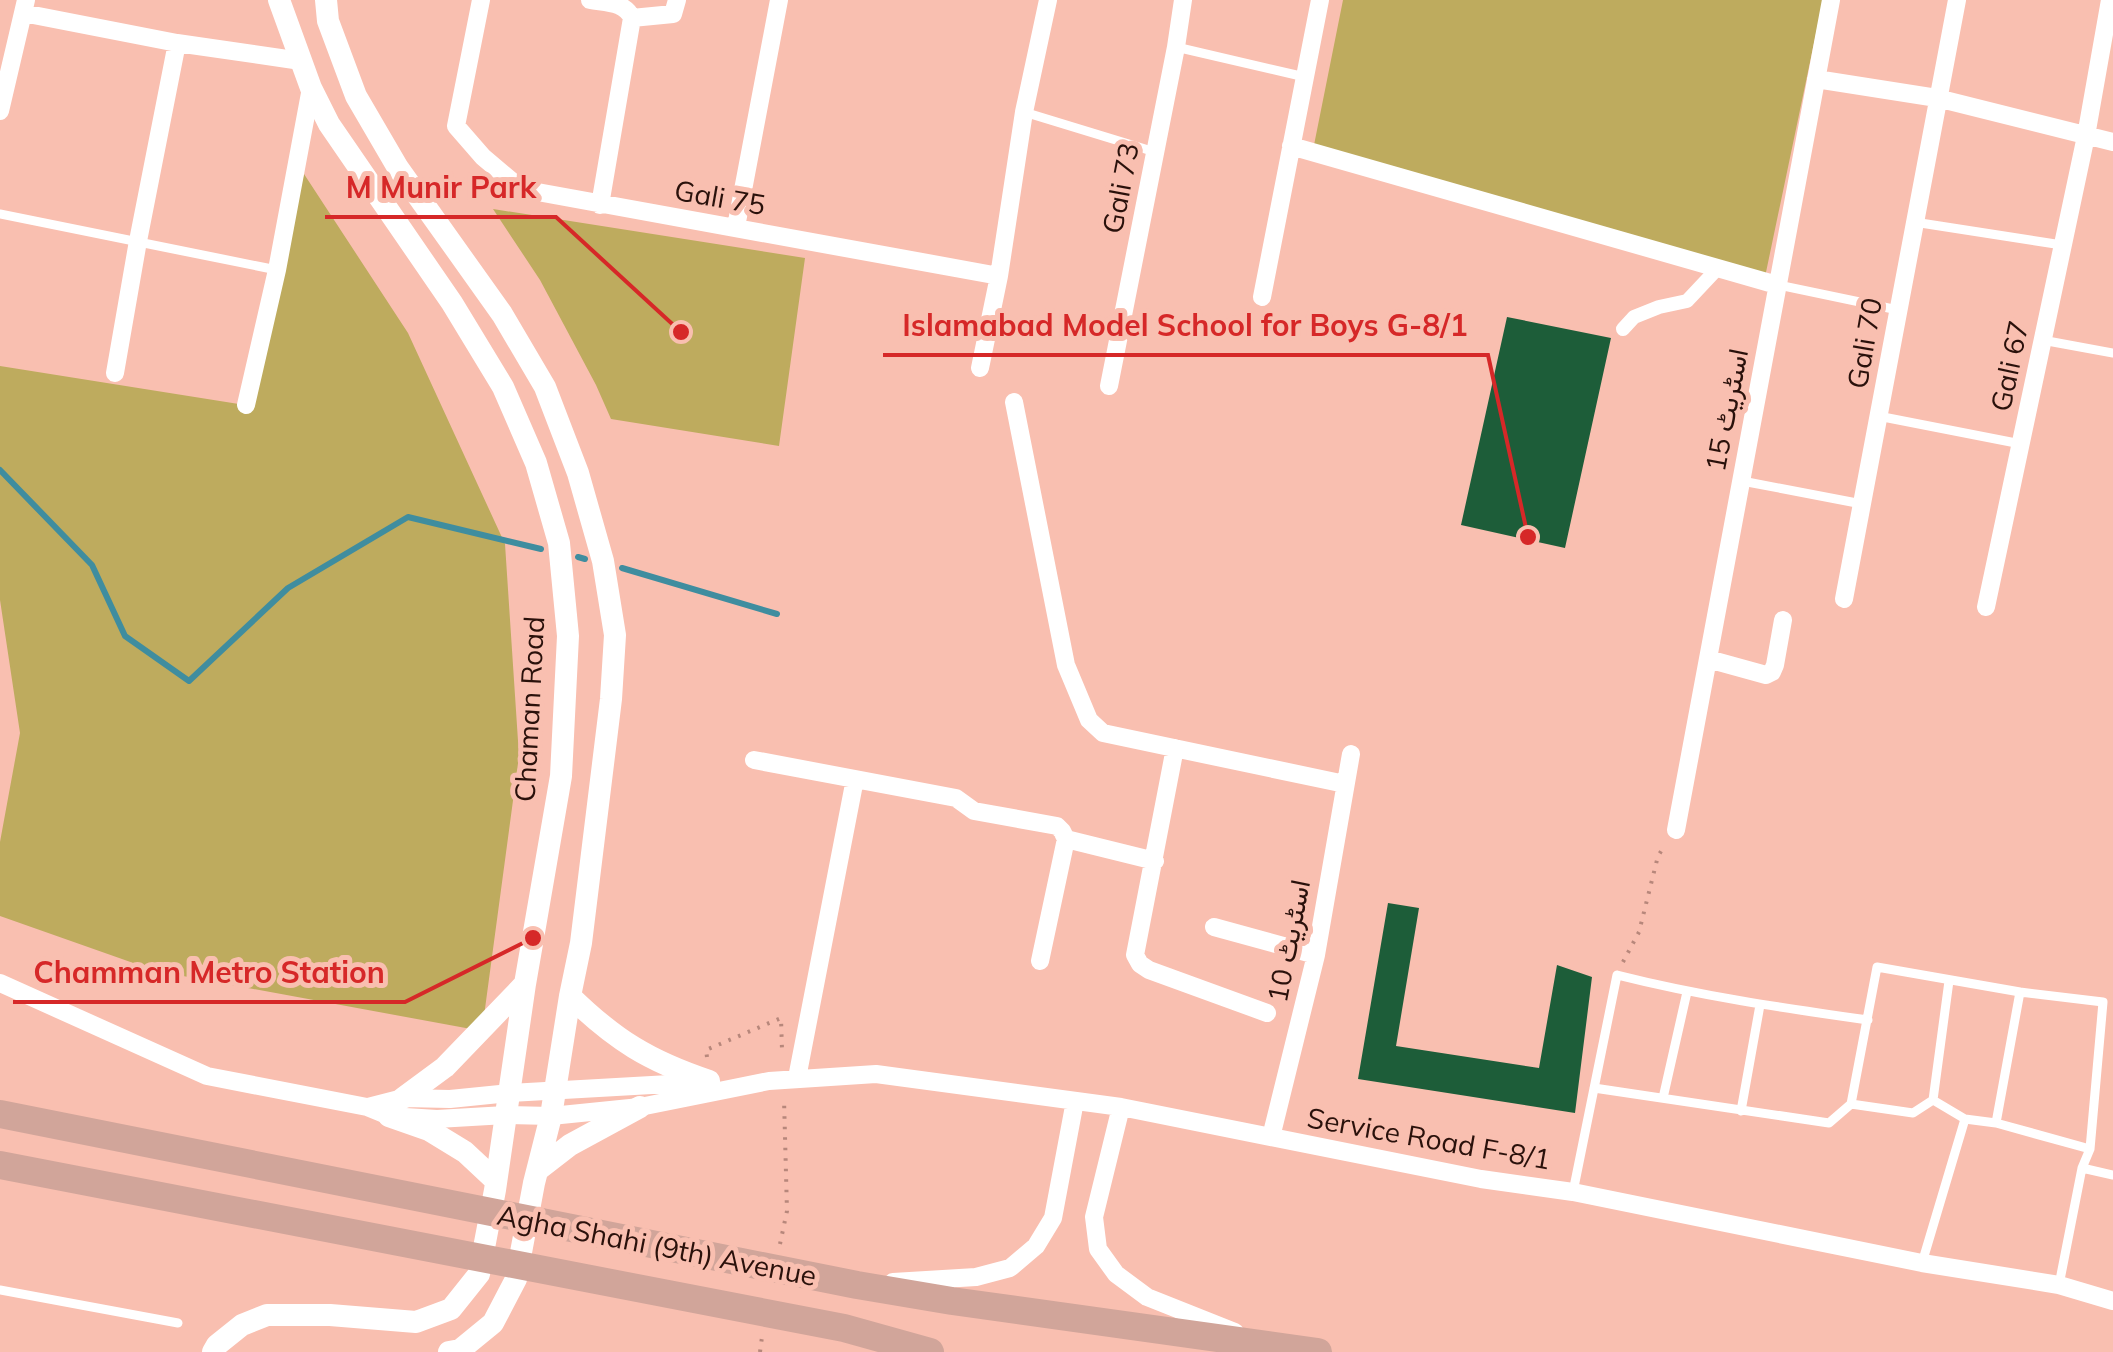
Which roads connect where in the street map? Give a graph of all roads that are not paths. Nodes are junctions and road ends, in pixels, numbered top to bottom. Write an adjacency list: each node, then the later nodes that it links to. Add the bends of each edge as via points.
1 (279, 0): 17 (street, Chaman Road)
2 (326, 0): 72 (street, via 356,96 545,387 603,561 615,634 611,699)
3 (481, 0): 28 (street, Gali 75, via 456,126 521,189)
4 (590, 0): 14 (street, via 621,6)
5 (676, 0): 14 (street, via 673,14)
6 (779, 0): 31 (street)
7 (1048, 0): 23 (street)
8 (1183, 0): 16 (street, Gali 73)
9 (1320, 0): 18 (street)
10 (1831, 0): 19 (street, اسٹریٹ 15)
11 (1958, 0): 21 (street, Gali 70)
12 (2110, 0): 24 (street, Gali 67)
13 (24, 7): 15 (street); 22 (street)
14 (632, 18): 28 (street)
15 (177, 43): 17 (street); 32 (street)
16 (1176, 47): 18 (lane); 27 (street, Gali 73)
17 (300, 61): 20 (street, Chaman Road)
18 (1305, 77): 26 (street)
19 (1816, 79): 21 (street); 37 (street, اسٹریٹ 15)
20 (311, 88): 35 (street); 69 (street, Chaman Road, via 503,386 536,463 558,542 568,636 561,776)
21 (1938, 98): 24 (street); 30 (street, Gali 70)
22 (0, 110)
23 (1024, 112): 27 (lane); 36 (street)
24 (2086, 136): 25 (street); 33 (street, Gali 67)
25 (2113, 142)
26 (1291, 146): 34 (street); 38 (street)
27 (1155, 152): 45 (street, Gali 73)
28 (600, 205): 31 (street, Gali 75)
29 (0, 214): 32 (lane)
30 (1914, 222): 33 (lane); 39 (street, Gali 70)
31 (736, 227): 36 (street, Gali 75)
32 (138, 241): 35 (lane); 44 (street)
33 (2062, 245): 41 (street, Gali 67)
34 (1718, 268): 37 (street); 40 (street, via 1687,301 1634,317)
35 (277, 270): 47 (street)
36 (999, 276): 43 (street)
37 (1778, 285): 39 (lane); 50 (street, اسٹریٹ 15)
38 (1262, 296)
39 (1898, 310): 48 (street, Gali 70)
40 (1622, 329)
41 (2042, 340): 42 (lane); 49 (street, Gali 67)
42 (2113, 352)
43 (980, 368)
44 (116, 373)
45 (1108, 386)
46 (1014, 402): 56 (street, via 1066,665 1089,720 1104,732)
47 (246, 405)
48 (1878, 416): 49 (lane); 51 (street, Gali 70)
49 (2020, 444): 53 (street, Gali 67)
50 (1741, 481): 51 (lane); 55 (street, اسٹریٹ 15)
51 (1862, 504): 52 (street, Gali 70)
52 (1844, 599)
53 (1986, 607)
54 (1783, 620): 55 (street, via 1772,672)
55 (1708, 660): 61 (street, اسٹریٹ 15)
56 (1175, 748): 60 (street); 63 (street)
57 (1351, 754): 60 (street, اسٹریٹ 10)
58 (754, 760): 59 (street)
59 (855, 778): 62 (street, via 1056,826); 76 (street)
60 (1345, 784): 65 (street, اسٹریٹ 10)
61 (1676, 830)
62 (1066, 839): 63 (street); 66 (street)
63 (1155, 861): 74 (street, via 1135,955 1140,964)
64 (1214, 927): 65 (street)
65 (1316, 955): 93 (street, اسٹریٹ 10)
66 (1040, 961)
67 (1949, 981): 71 (lane); 75 (lane, via 1877,966); 81 (lane)
68 (0, 982): 85 (street, Service Road F-8/1, via 207,1076)
69 (525, 984): 83 (street, Chaman Road); 85 (street, via 445,1067)
70 (1687, 992): 73 (lane); 78 (lane, via 1617,975); 80 (lane)
71 (2020, 992): 92 (lane); 94 (lane, via 2103,1002)
72 (570, 996): 77 (street, via 633,1049); 79 (street)
73 (1760, 1006): 75 (lane); 88 (lane)
74 (1267, 1013)
75 (1868, 1020): 84 (lane)
76 (796, 1078): 77 (street, Service Road F-8/1); 82 (street, Service Road F-8/1, via 876,1074)
77 (719, 1084): 79 (street, Service Road F-8/1); 86 (street, Service Road F-8/1)
78 (1594, 1088): 80 (lane); 100 (lane)
79 (555, 1091): 83 (street, Service Road F-8/1); 90 (street)
80 (1662, 1098): 88 (lane)
81 (1933, 1100): 84 (lane, via 1914,1113); 91 (lane)
82 (1074, 1101): 87 (street, Service Road F-8/1); 102 (street, via 1052,1218 1036,1246 1010,1268 976,1277)
83 (508, 1104): 85 (street, Service Road F-8/1, via 438,1119); 90 (street, Service Road F-8/1); 99 (street, Chaman Road)
84 (1851, 1104): 88 (lane, via 1829,1123)
85 (386, 1107): 99 (street, via 465,1152)
86 (640, 1107): 90 (street, Service Road F-8/1); 98 (street, via 570,1146)
87 (1121, 1107): 93 (street, Service Road F-8/1); 107 (street, via 1094,1217 1098,1250 1147,1297)
88 (1741, 1111)
89 (0, 1114): 102 (main road, Agha Shahi (9th) Avenue)
90 (551, 1116): 98 (street)
91 (1964, 1119): 92 (lane); 101 (lane)
92 (1996, 1124): 94 (lane)
93 (1271, 1137): 100 (street, Service Road F-8/1)
94 (2090, 1149): 96 (lane)
95 (0, 1165): 110 (main road, Agha Shahi (9th) Avenue, via 844,1328)
96 (2082, 1168): 97 (lane); 103 (lane)
97 (2113, 1175)
98 (536, 1176): 109 (street, via 516,1280 494,1324)
99 (496, 1185): 108 (street, Chaman Road, via 479,1274 451,1308 416,1322 267,1315 242,1325)
100 (1573, 1192): 101 (street, Service Road F-8/1)
101 (1922, 1263): 103 (street, Service Road F-8/1)
102 (857, 1284): 107 (main road, Agha Shahi (9th) Avenue)
103 (2059, 1285): 105 (street, Service Road F-8/1)
104 (0, 1290): 106 (lane)
105 (2113, 1301)
106 (178, 1323)
107 (1262, 1343): 111 (main road, Agha Shahi (9th) Avenue)
108 (213, 1352)
109 (449, 1352)
110 (930, 1352)
111 (1318, 1352)

